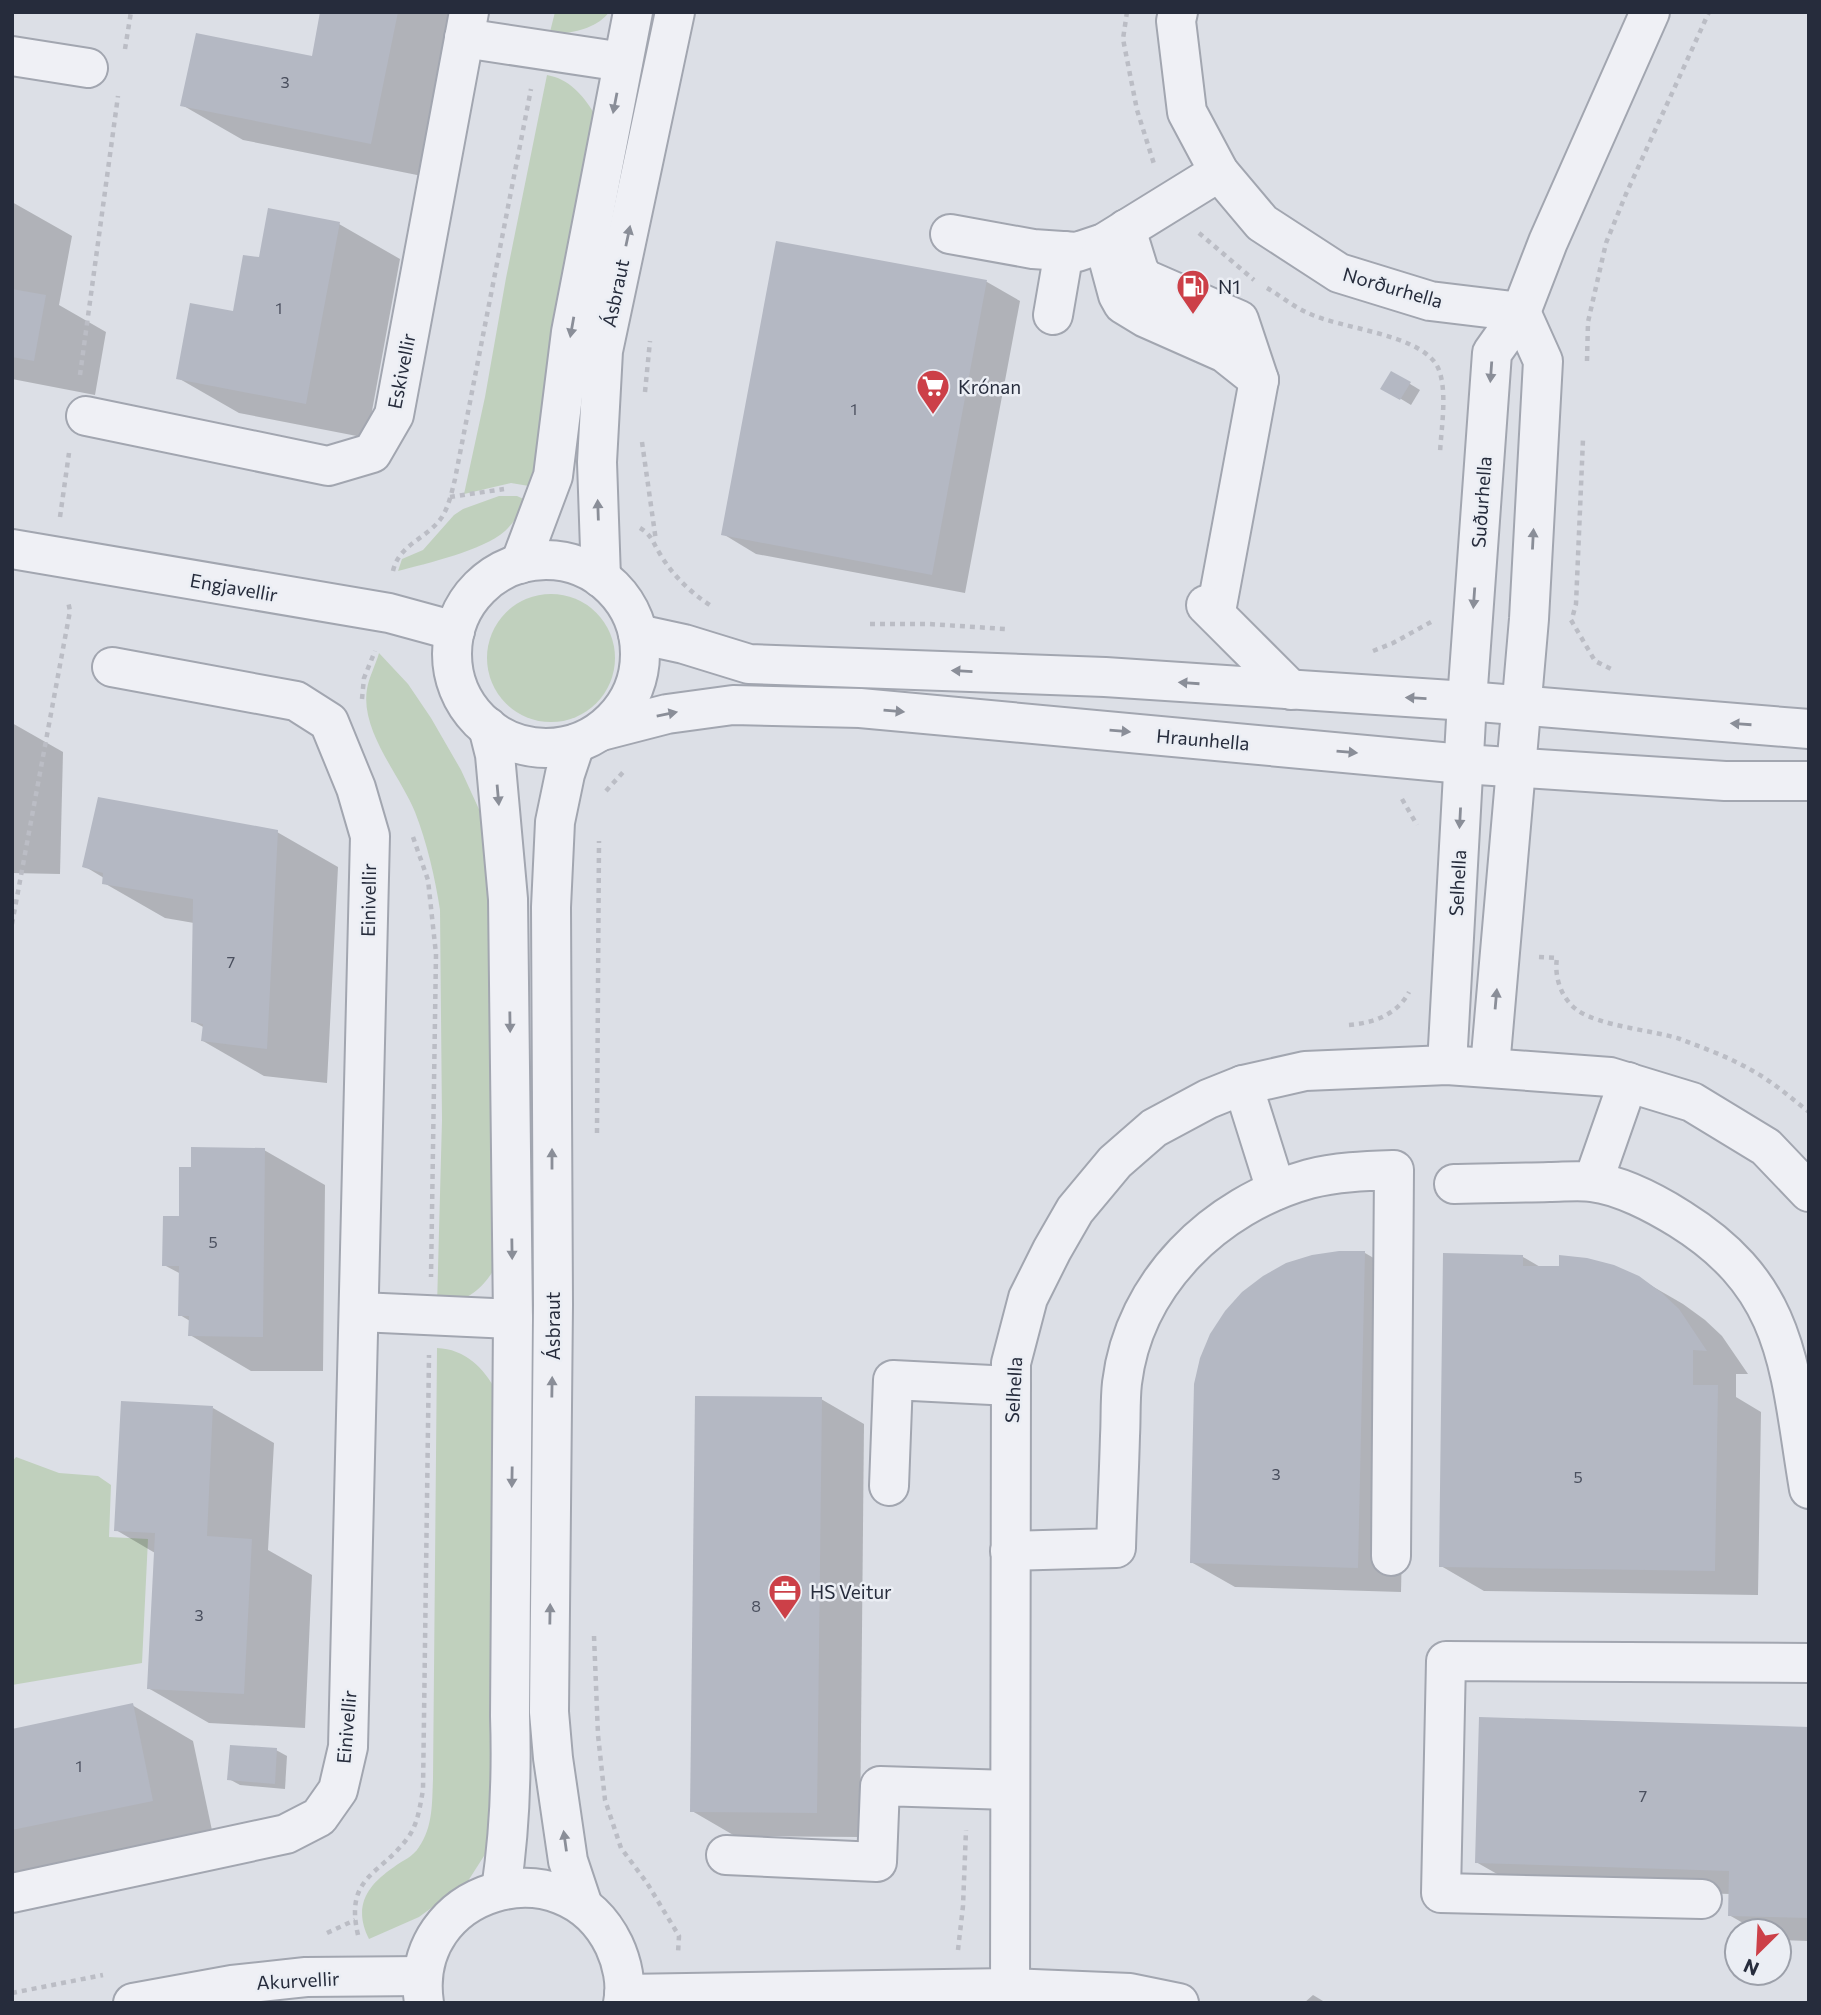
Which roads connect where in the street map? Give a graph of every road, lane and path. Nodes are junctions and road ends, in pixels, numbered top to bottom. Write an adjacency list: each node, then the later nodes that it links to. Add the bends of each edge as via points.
1 (131, 12): 10 (path)
2 (633, 12): 12 (street, Ásbraut)
3 (675, 12): 32 (street, Ásbraut, one-way to 3, via 603,351)
4 (1127, 12): 16 (path, via 1123,39 1137,110 1153,163)
5 (1178, 12): 15 (street, Norðurhella, via 1187,112)
6 (1650, 12): 20 (street, Suðurhella)
7 (1709, 12): 23 (path, via 1606,243 1588,322)
8 (466, 25): 9 (street, Eskivellir); 26 (street, Eskivellir, via 394,415 372,453 328,466)
9 (538, 49): 12 (street, Eskivellir); 30 (path)
10 (124, 51)
11 (12, 56): 13 (street)
12 (623, 62): 31 (street, Ásbraut, one-way to 31, via 571,332 553,476)
13 (88, 68)
14 (119, 91): 24 (path)
15 (1219, 172): 16 (street); 20 (street, Norðurhella, via 1262,223 1339,273 1430,301)
16 (1176, 198): 18 (street); 29 (path, via 1199,233 1253,279 1308,314 1421,349 1436,365 1443,391)
17 (950, 234): 19 (street)
18 (1115, 236): 19 (street, via 1077,252); 50 (street, via 1145,279 1240,320 1259,380 1212,606)
19 (1064, 251): 21 (street)
20 (1521, 312): 40 (street, one-way to 20, via 1543,361); 51 (street, Suðurhella, one-way to 51, via 1492,353)
21 (1053, 315)
22 (651, 335): 25 (path)
23 (1586, 372)
24 (79, 379)
25 (645, 397)
26 (78, 431): 35 (path)
27 (641, 435): 33 (path)
28 (1583, 439): 41 (path)
29 (1440, 459)
30 (450, 497): 31 (path, via 501,488); 39 (path, via 442,517 401,552 394,567)
31 (546, 497): 36 (street, Ásbraut)
32 (598, 512): 33 (path, via 631,523); 37 (street, Ásbraut)
33 (656, 542): 46 (path, via 683,583 719,609)
34 (12, 549): 35 (street, Engjavellir)
35 (55, 556): 39 (street, Engjavellir); 64 (path, via 71,611)
36 (520, 564): 37 (street, via 562,561); 44 (street, via 491,578 468,601)
37 (601, 578): 45 (street, via 618,593)
38 (1432, 608): 47 (path, via 1432,622)
39 (388, 613): 44 (street, Engjavellir); 52 (path, via 386,629 364,678)
40 (1528, 619): 41 (path); 53 (street)
41 (1572, 620): 49 (path, via 1595,661)
42 (859, 624): 43 (path)
43 (1006, 629)
44 (455, 631): 54 (street, via 452,657 457,684 469,708)
45 (638, 634): 46 (street); 56 (street, via 640,656 629,698 617,716)
46 (696, 649): 50 (street, one-way to 46, via 1105,677 749,664)
47 (1368, 652)
48 (112, 667): 76 (street, Einivellir, via 296,701 329,722 356,788 370,836)
49 (1622, 673)
50 (1292, 690): 51 (street, one-way to 50)
51 (1467, 701): 53 (street); 58 (street, Selhella)
52 (362, 702)
53 (1521, 705): 55 (street, one-way to 53); 59 (street)
54 (488, 727): 56 (street, via 529,747 552,748); 78 (street, Ásbraut, one-way to 78, via 495,755 508,899)
55 (1809, 729)
56 (588, 737): 58 (street, Hraunhella, one-way to 58, via 667,714 733,705 860,708); 91 (street, Ásbraut, one-way to 56, via 568,1861 549,1712 551,907 555,822 565,774)
57 (632, 765): 61 (path, via 607,788)
58 (1463, 765): 59 (street, Hraunhella); 66 (street, Selhella, one-way to 66)
59 (1516, 768): 60 (street, Hraunhella, via 1725,781); 67 (street, one-way to 59)
60 (1809, 781)
61 (603, 801)
62 (599, 828): 71 (path)
63 (412, 833): 77 (path, via 428,880 436,954)
64 (12, 924)
65 (1557, 958): 70 (path, via 1555,973 1561,990 1578,1011 1679,1039 1727,1059 1754,1071)
66 (1447, 1065): 67 (street, Selhella); 69 (street, Selhella, via 1305,1071)
67 (1490, 1067): 68 (street, Selhella)
68 (1628, 1082): 72 (street); 75 (street, Selhella, via 1692,1102 1766,1147)
69 (1243, 1085): 74 (street); 79 (street, Selhella, via 1154,1128 1115,1162 1076,1210 1028,1298 1011,1363)
70 (1809, 1112)
71 (597, 1134)
72 (1593, 1182): 73 (street); 81 (street, via 1650,1202 1687,1224 1740,1267 1760,1294 1787,1355)
73 (1454, 1184)
74 (1276, 1190): 82 (street, via 1242,1206 1184,1252 1144,1312 1122,1382 1116,1548); 83 (street, via 1324,1176 1394,1170)
75 (1809, 1192)
76 (360, 1312): 77 (street); 89 (street, Einivellir, via 348,1747 338,1790 319,1817 286,1833)
77 (429, 1316): 78 (street); 92 (path, via 423,1790 407,1839 375,1869 358,1893 355,1920)
78 (513, 1319): 88 (street, Ásbraut, one-way to 88, via 512,1782)
79 (1011, 1386): 80 (street, via 893,1380); 82 (street, Selhella)
80 (889, 1486)
81 (1809, 1489)
82 (1010, 1551): 86 (street, Selhella)
83 (1391, 1556)
84 (594, 1633): 94 (path, via 605,1800 621,1848 679,1936)
85 (1809, 1663): 90 (street, via 1446,1661 1441,1894)
86 (1010, 1790): 87 (street, via 880,1786 877,1862); 95 (street, Selhella)
87 (726, 1855)
88 (501, 1890): 91 (street, via 529,1887 557,1892); 93 (street, via 463,1906 448,1920 432,1947)
89 (12, 1893)
90 (1702, 1899)
91 (583, 1906): 96 (street, via 606,1930 621,1960)
92 (371, 1977): 93 (street, Akurvellir); 97 (street, Akurvellir, via 306,1977)
93 (424, 1989)
94 (675, 1993): 95 (street); 96 (street)
95 (1010, 1995): 98 (street, via 1130,1993)
96 (624, 1998)
97 (132, 2003)
98 (1179, 2003)

